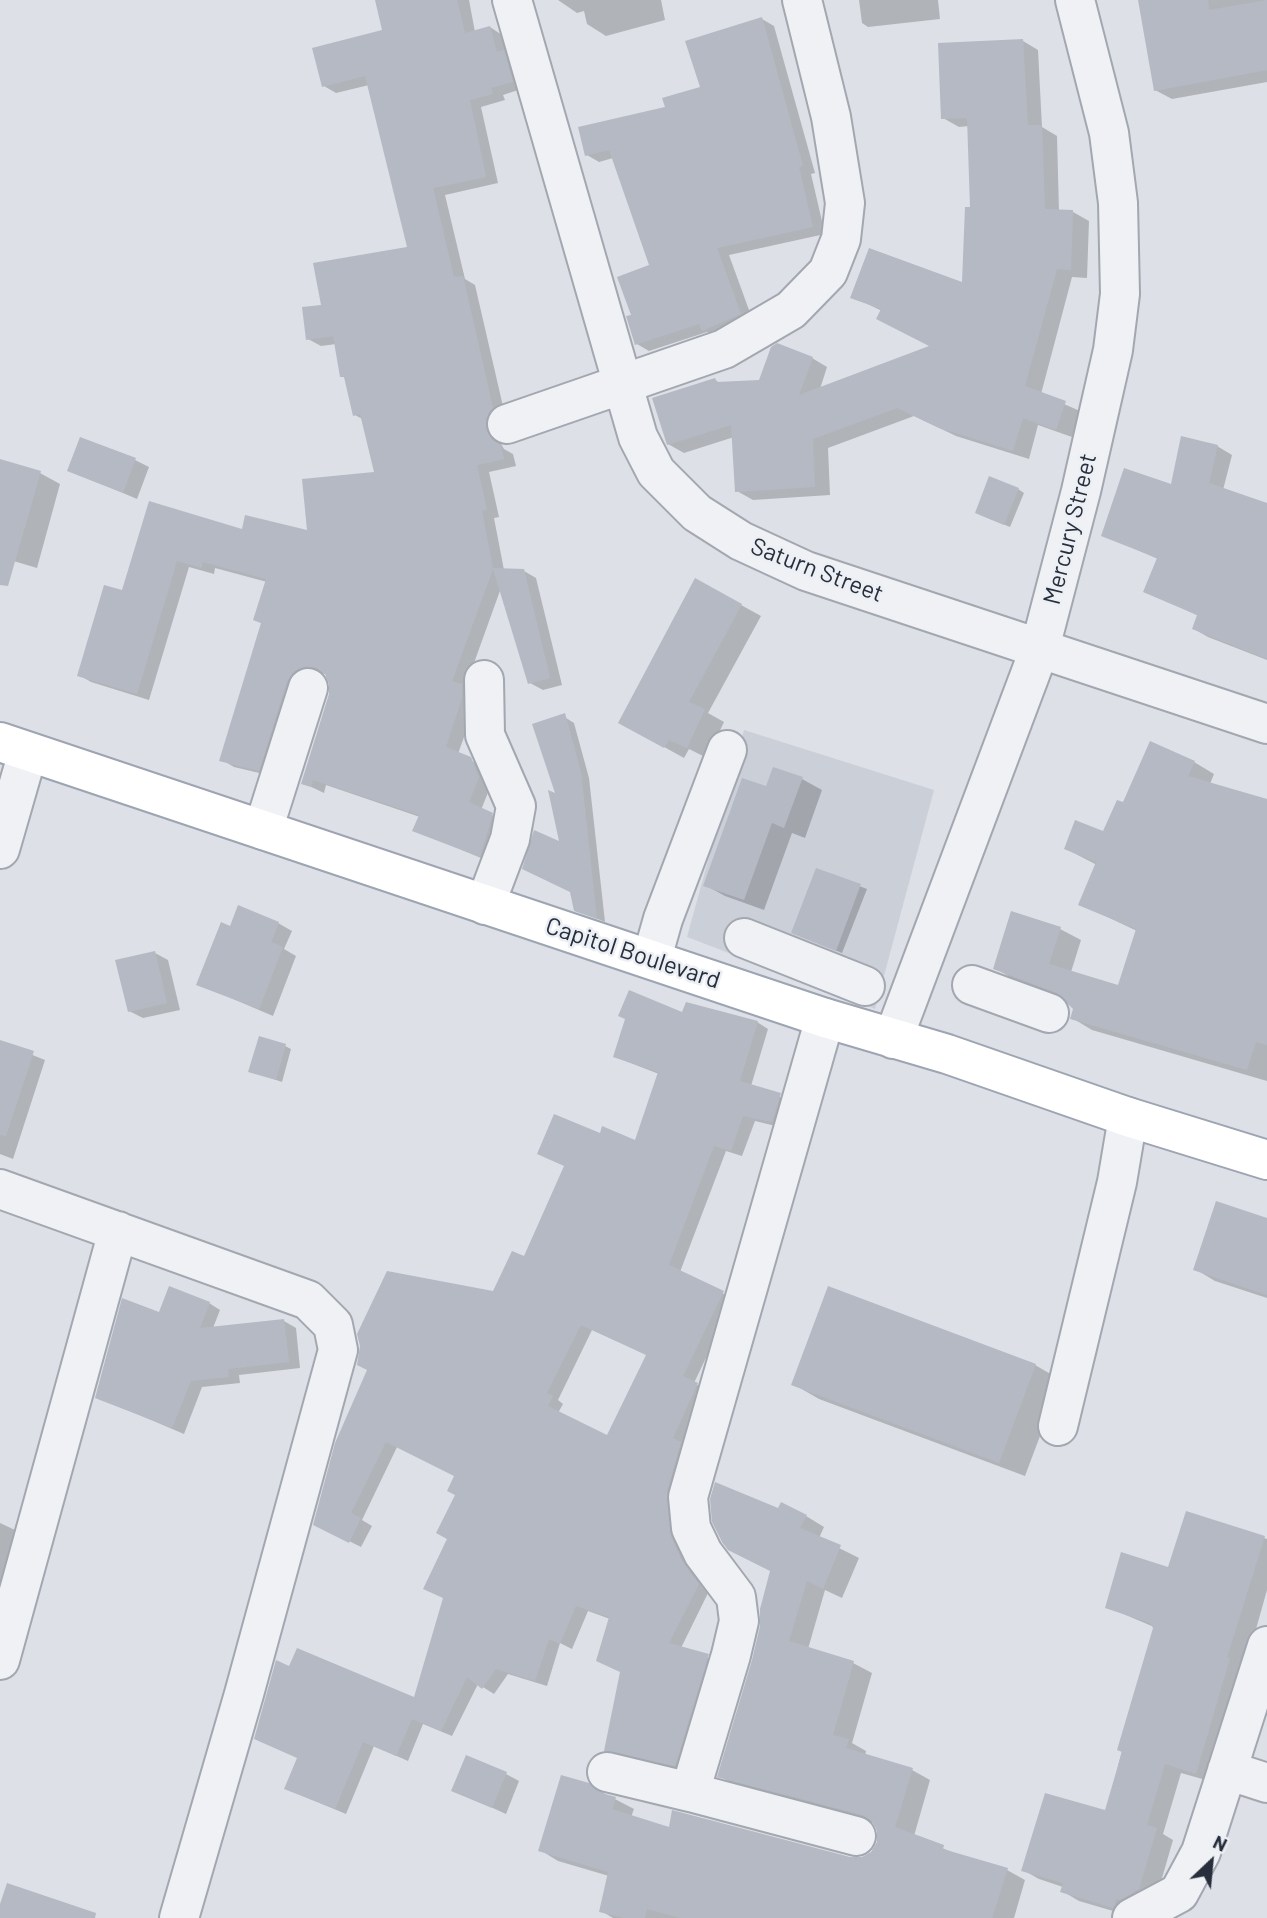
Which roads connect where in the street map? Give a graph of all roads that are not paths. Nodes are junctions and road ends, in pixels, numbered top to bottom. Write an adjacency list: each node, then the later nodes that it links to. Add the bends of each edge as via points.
1 (512, 0): 4 (street, Saturn Street)
2 (802, 0): 4 (street, via 831,117 845,203 841,239 828,272 791,310 724,349)
3 (1075, 0): 6 (street, Mercury Street, via 1109,133 1118,204 1120,294 1113,351)
4 (622, 383): 5 (street); 6 (street, Saturn Street, via 638,437 656,472 697,513 741,541 806,571)
5 (507, 424)
6 (1040, 648): 9 (street, Saturn Street); 21 (street, Mercury Street)
7 (484, 680): 14 (street, via 485,735 516,806 510,839)
8 (308, 688): 12 (street)
9 (1267, 724)
10 (14, 747): 12 (main road, Capitol Boulevard); 13 (street)
11 (727, 750): 16 (street)
12 (263, 830): 14 (main road, Capitol Boulevard)
13 (0, 849)
14 (485, 905): 16 (main road, Capitol Boulevard)
15 (744, 938): 18 (street)
16 (652, 958): 20 (main road, Capitol Boulevard)
17 (971, 985): 19 (street)
18 (865, 986)
19 (1049, 1013)
20 (825, 1018): 21 (main road, Capitol Boulevard); 32 (street, via 688,1497 691,1528 703,1553 736,1597 738,1621)
21 (893, 1039): 22 (main road, Capitol Boulevard, via 1028,1080)
22 (1128, 1117): 23 (main road, Capitol Boulevard); 26 (street, via 1117,1182)
23 (1267, 1160)
24 (0, 1189): 25 (street)
25 (118, 1231): 28 (street); 34 (street, via 308,1300 333,1325 338,1350)
26 (1058, 1426)
27 (1267, 1646): 29 (street)
28 (0, 1660)
29 (1227, 1770): 31 (street); 35 (street, via 1201,1852 1179,1893)
30 (607, 1772): 32 (street)
31 (1267, 1783)
32 (691, 1792): 33 (street)
33 (856, 1836)
34 (179, 1918)
35 (1132, 1918)

